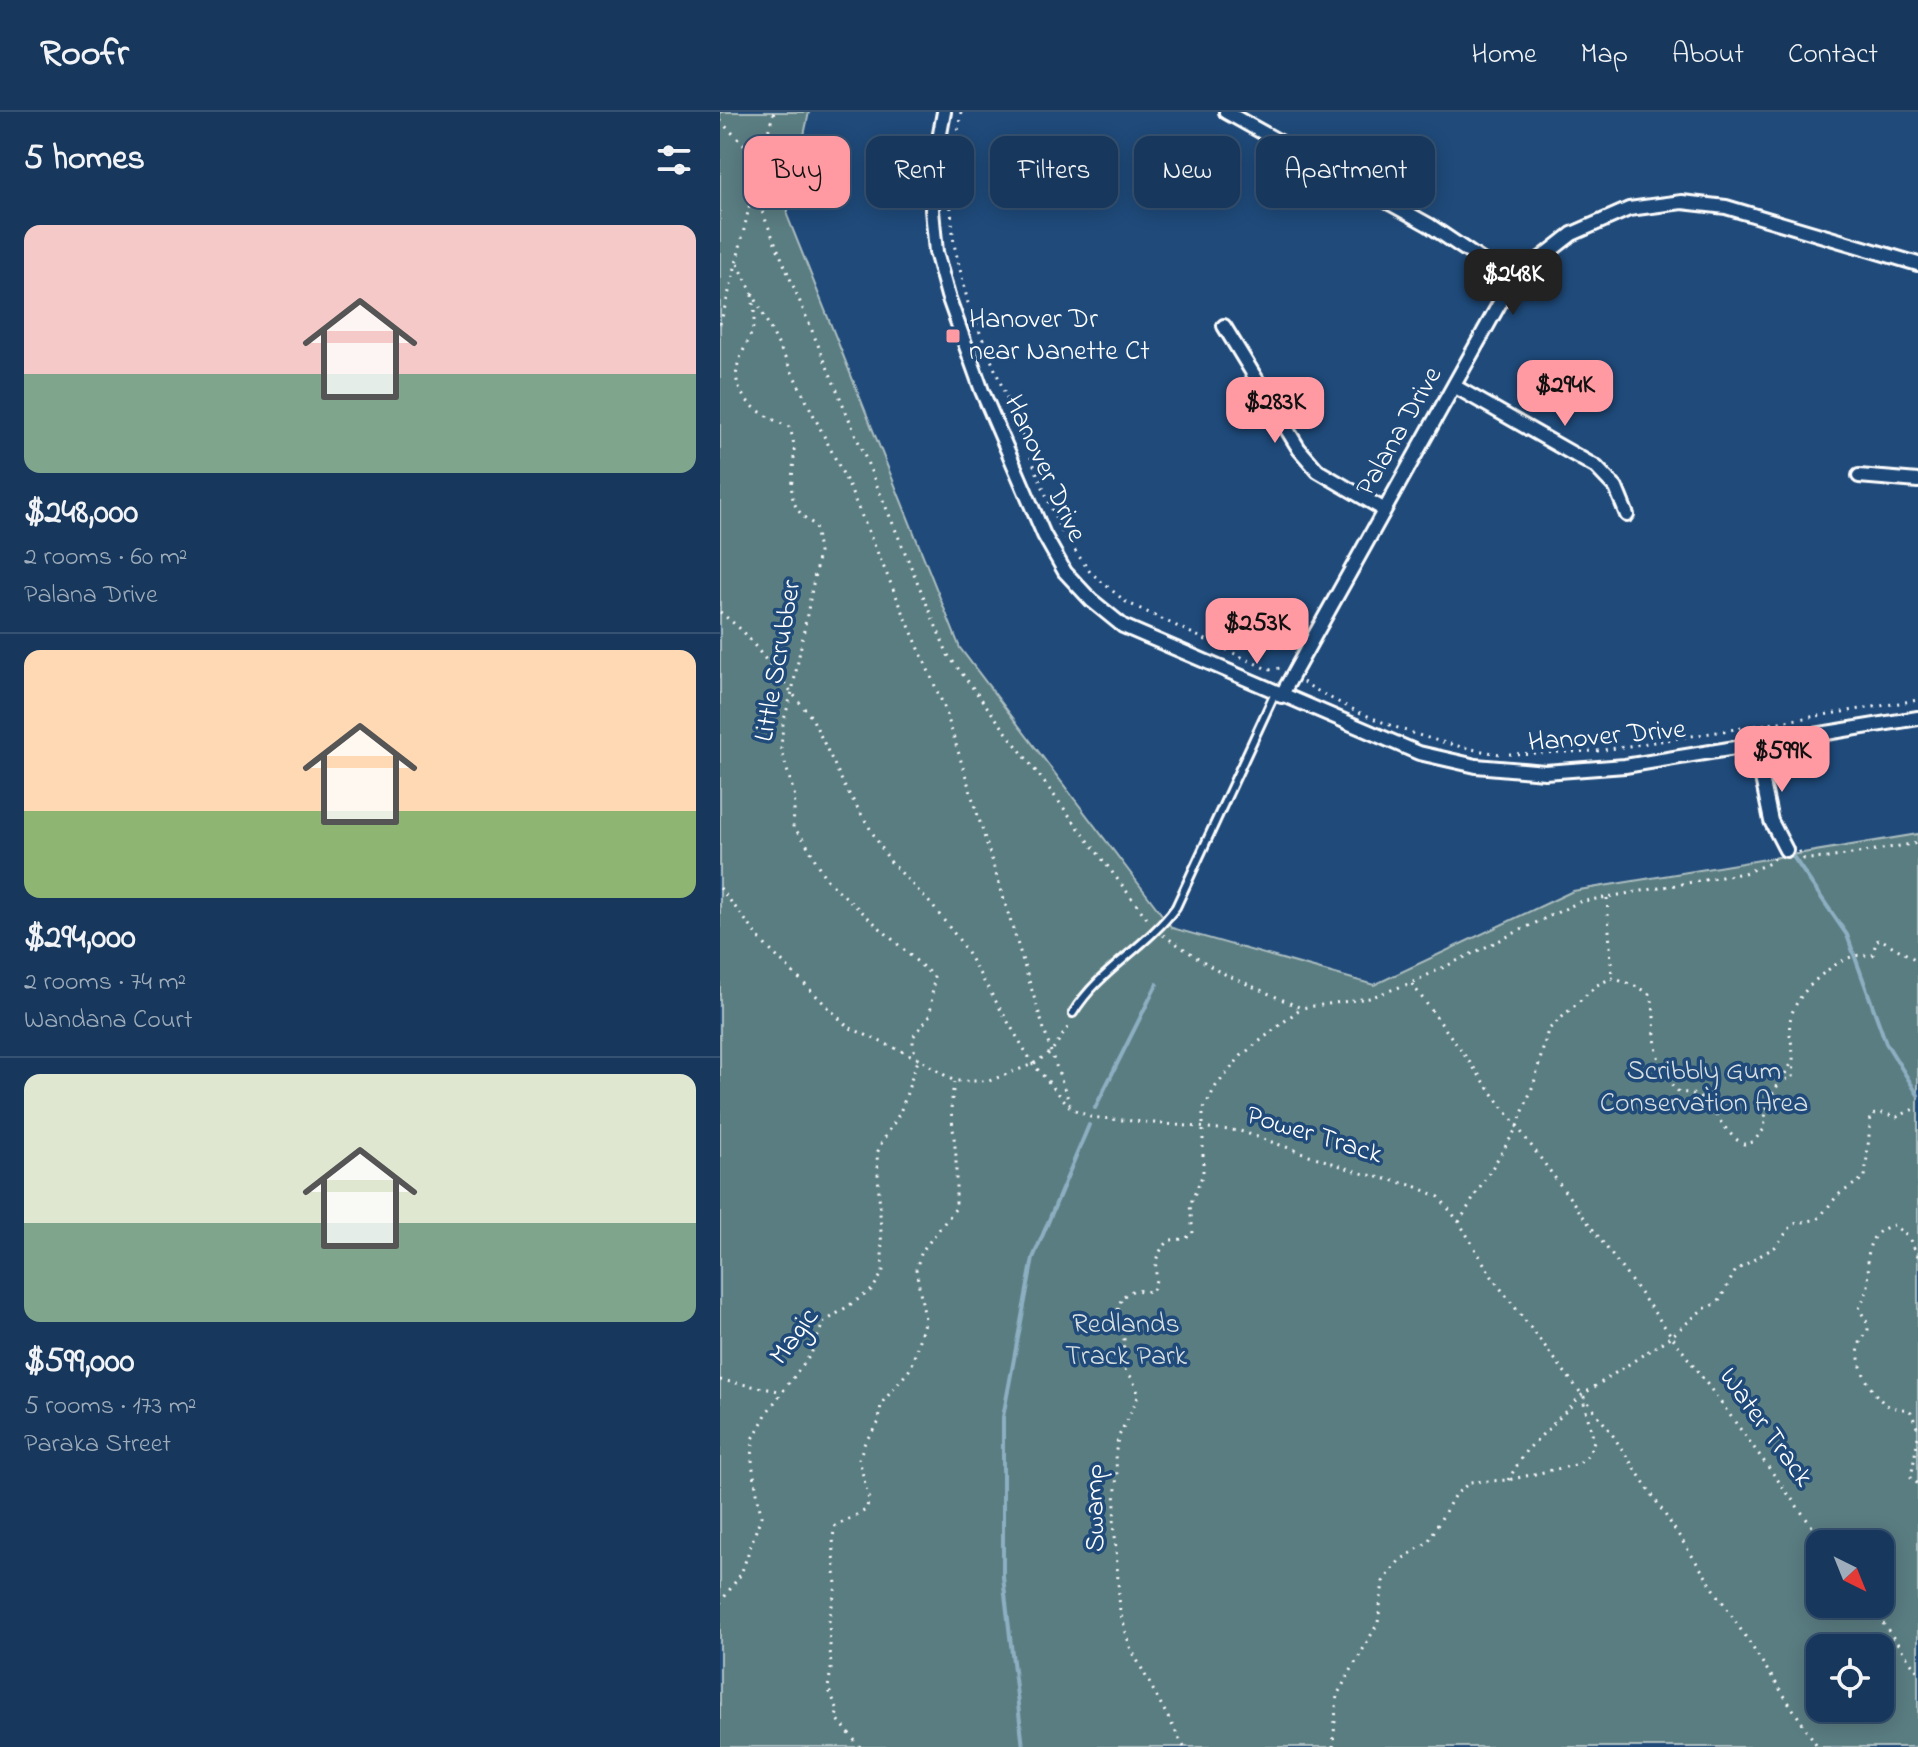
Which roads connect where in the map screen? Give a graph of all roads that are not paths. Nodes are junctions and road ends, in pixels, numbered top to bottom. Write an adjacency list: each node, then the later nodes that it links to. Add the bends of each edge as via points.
1 (944, 112): 11 (street, Hanover Drive, via 935,161 936,252 982,391 1065,572 1123,626)
2 (1226, 112): 4 (street, via 1429,225)
3 (1918, 264): 4 (street, Palana Drive, via 1726,207 1682,202 1629,209 1572,234)
4 (1512, 281): 6 (street, Palana Drive)
5 (1224, 326): 9 (street, via 1318,471)
6 (1454, 386): 9 (street, Palana Drive); 10 (street, via 1596,467 1616,488)
7 (1859, 476): 8 (street)
8 (1918, 481)
9 (1383, 509): 11 (street, Palana Drive)
10 (1627, 515)
11 (1278, 694): 13 (street, Hanover Drive, via 1419,753 1476,766 1545,772 1625,766); 15 (lane, via 1176,907 1157,931 1087,989)
12 (1918, 718): 13 (street, Hanover Drive)
13 (1755, 744): 14 (street, via 1771,821)
14 (1786, 850)
15 (1073, 1013)

